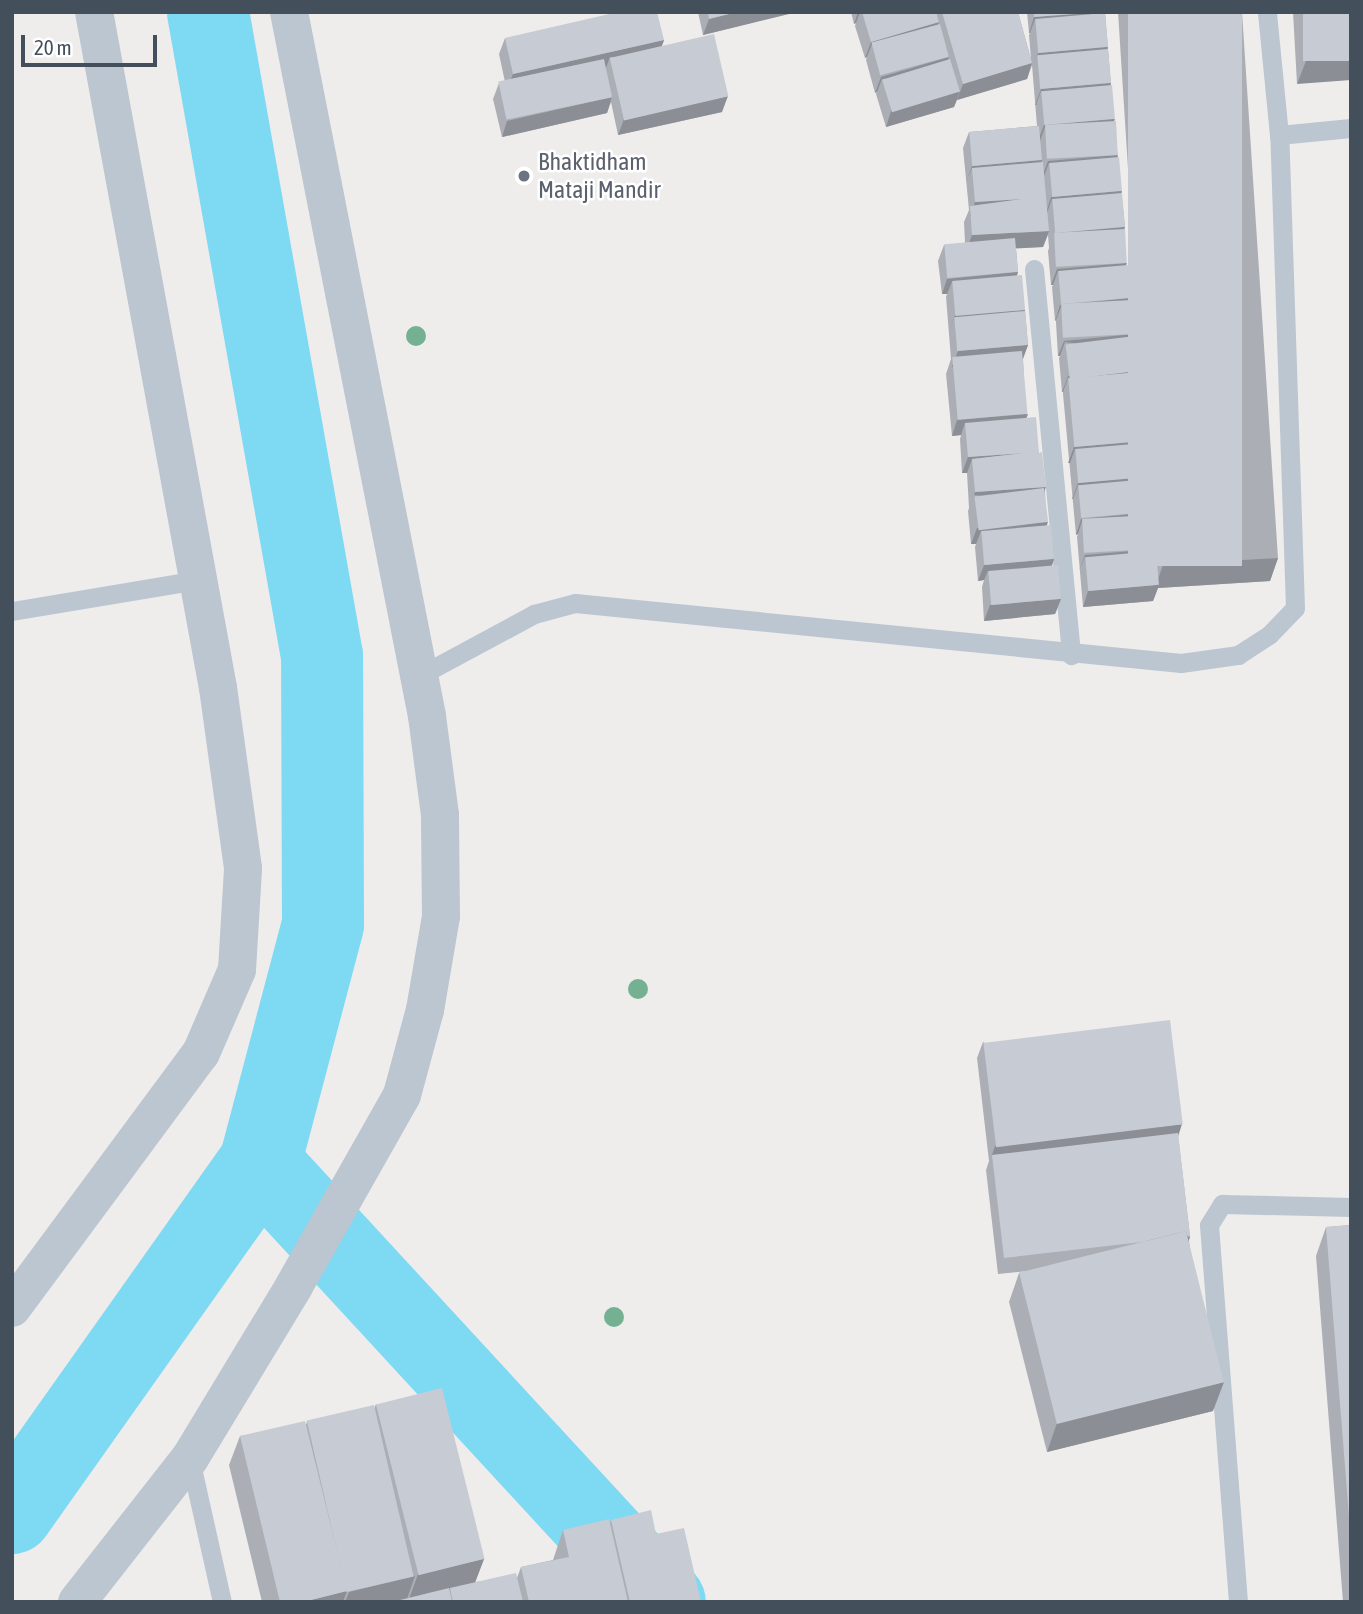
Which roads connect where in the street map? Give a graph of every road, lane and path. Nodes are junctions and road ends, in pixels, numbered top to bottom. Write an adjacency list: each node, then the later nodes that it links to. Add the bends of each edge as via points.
1 (94, 12): 7 (street)
2 (289, 12): 10 (street)
3 (1268, 12): 5 (lane)
4 (1351, 128): 5 (lane)
5 (1279, 135): 9 (lane, via 1294,608 1269,635 1238,655 1181,663)
6 (1034, 269): 9 (lane)
7 (198, 580): 8 (lane); 12 (street, via 243,868 237,970 201,1053)
8 (12, 611)
9 (1071, 655): 10 (lane, via 575,603 534,614)
10 (419, 676): 13 (street, via 440,815 441,916 425,1010 402,1095 359,1176)
11 (1351, 1207): 16 (lane, via 1222,1204 1209,1224)
12 (12, 1308)
13 (190, 1458): 14 (street); 15 (lane)
14 (77, 1602)
15 (222, 1602)
16 (1238, 1602)

